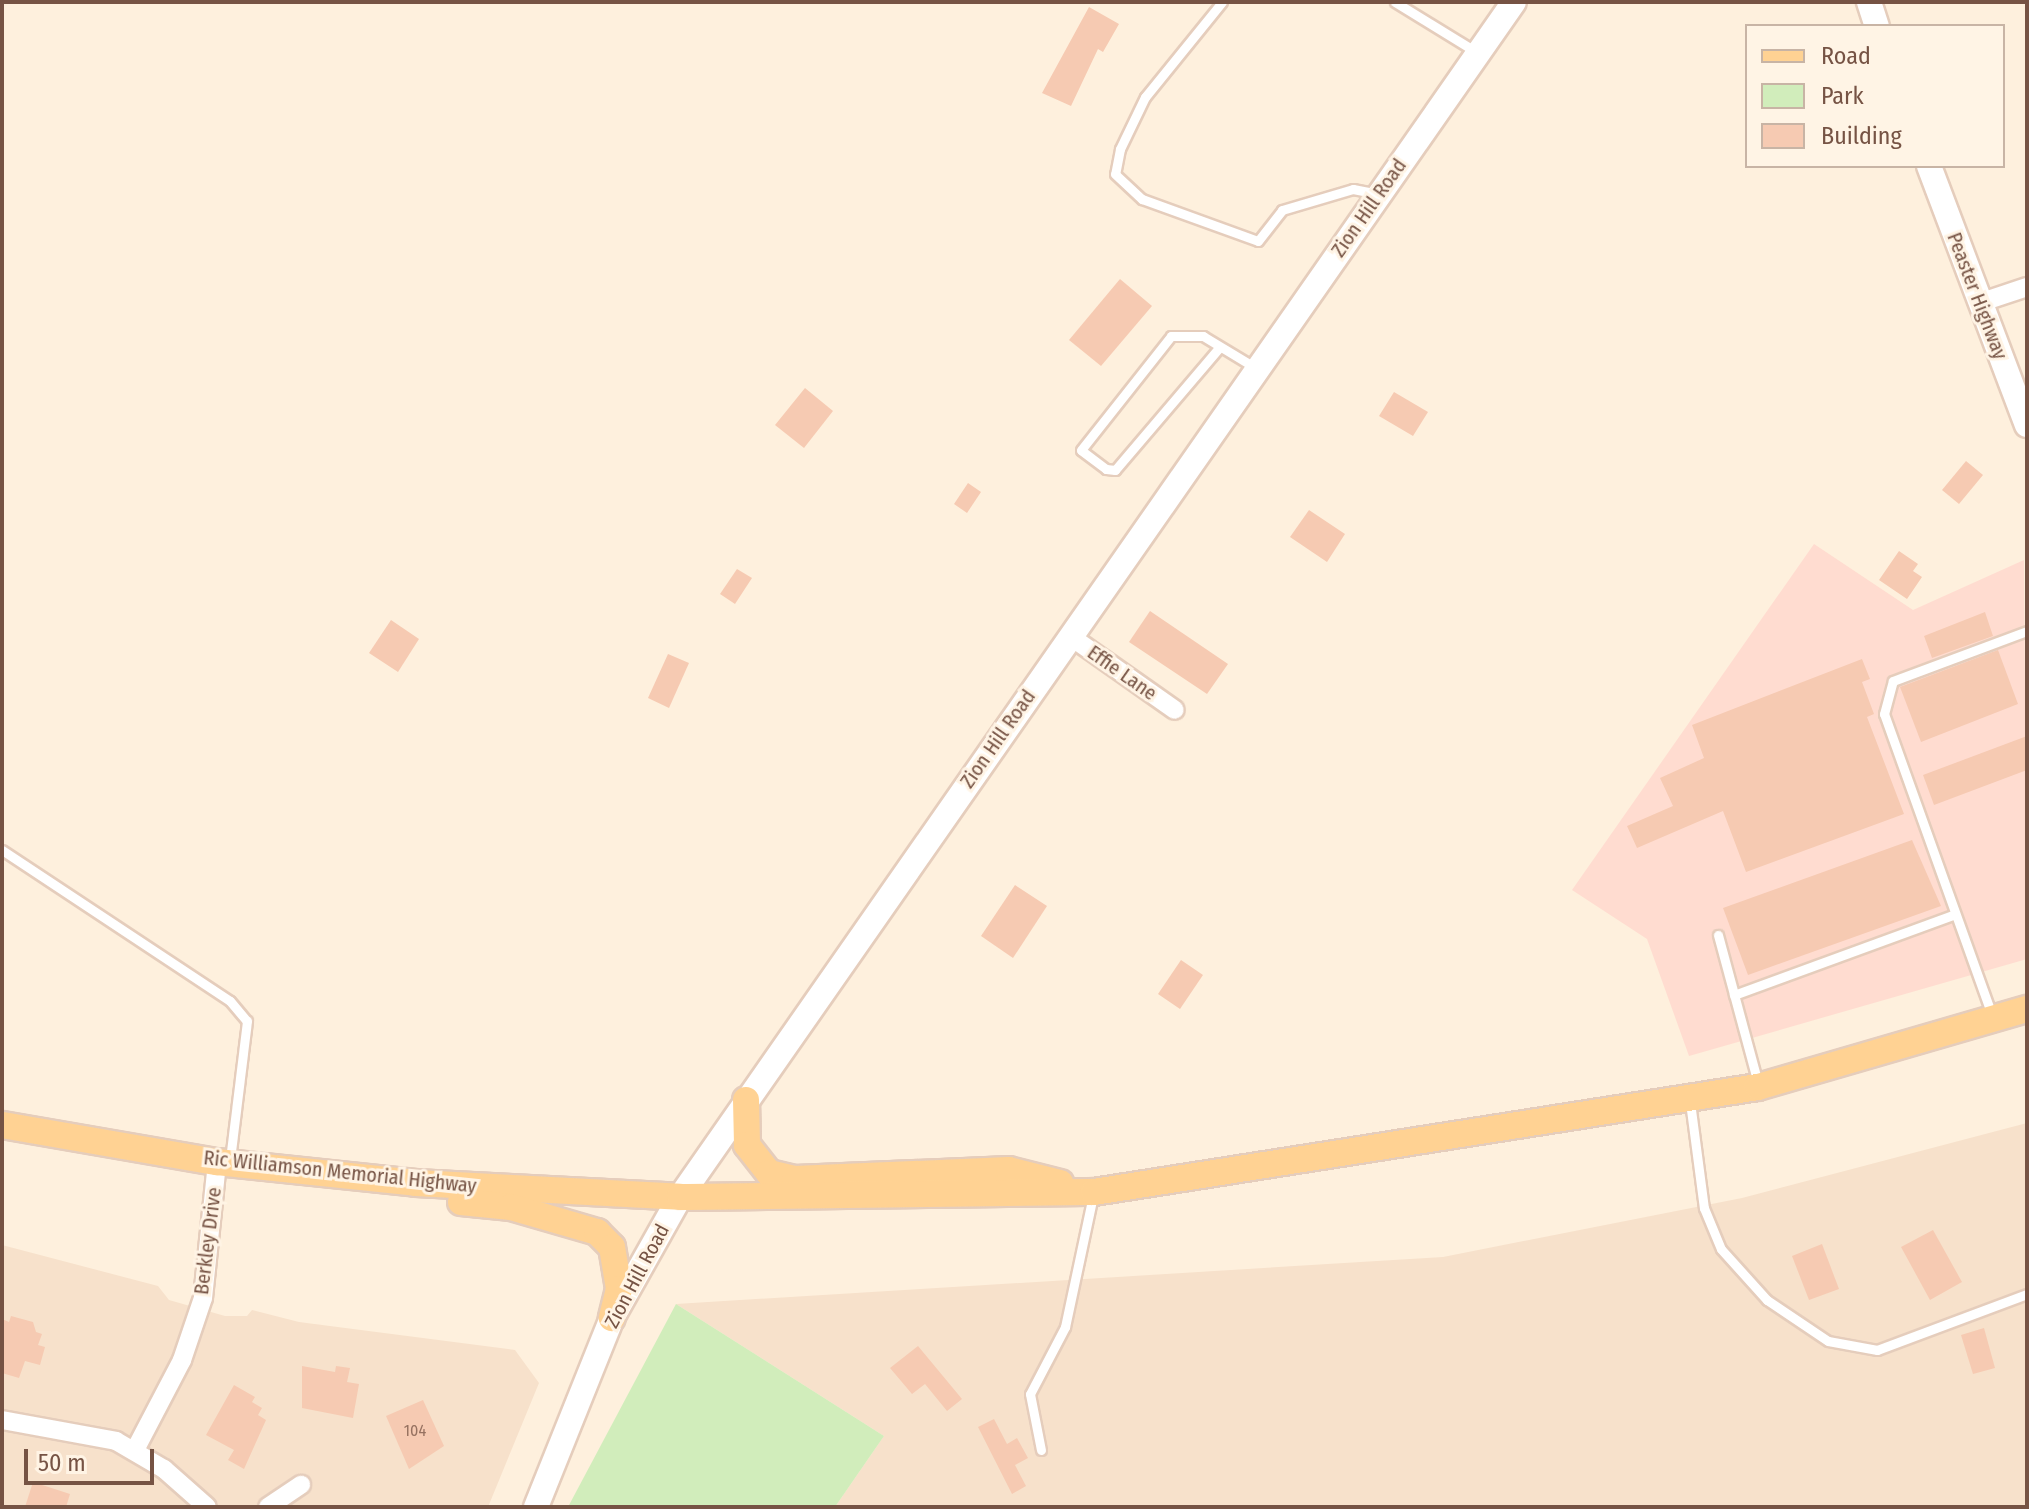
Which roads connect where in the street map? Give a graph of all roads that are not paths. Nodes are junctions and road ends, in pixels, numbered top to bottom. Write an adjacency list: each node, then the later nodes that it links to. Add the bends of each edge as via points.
1 (1222, 2): 8 (lane, via 1145,97 1120,149 1115,174 1142,199 1258,241 1282,210 1353,189)
2 (1395, 2): 6 (lane)
3 (1514, 2): 6 (main road, Zion Hill Road)
4 (1869, 2): 5 (main road)
5 (1876, 24)
6 (1479, 53): 8 (main road, Zion Hill Road)
7 (1930, 168): 10 (main road, Peaster Highway)
8 (1379, 194): 12 (main road, Zion Hill Road)
9 (2027, 287): 10 (street)
10 (1979, 303): 13 (main road, Peaster Highway)
11 (1218, 349): 11 (lane, via 1203,336 1171,336 1081,450 1115,470); 12 (lane)
12 (1256, 368): 15 (main road, Zion Hill Road)
13 (2027, 425)
14 (2027, 631): 18 (lane, via 1893,681 1884,714)
15 (1070, 636): 16 (street, Effie Lane); 25 (main road, Zion Hill Road)
16 (1175, 710)
17 (2, 850): 27 (lane, via 230,1001 247,1021)
18 (1955, 914): 20 (lane); 22 (lane)
19 (1718, 935): 20 (lane)
20 (1734, 995): 23 (lane)
21 (2027, 1009): 22 (main road, Ric Williamson Memorial Highway)
22 (1993, 1018): 23 (main road, Ric Williamson Memorial Highway)
23 (1758, 1087): 24 (main road, Ric Williamson Memorial Highway)
24 (1689, 1097): 28 (main road, Ric Williamson Memorial Highway); 30 (lane, via 1704,1208 1721,1249 1738,1273 1798,1324 1828,1341 1877,1350)
25 (746, 1100): 28 (main road, via 747,1145 769,1173 795,1179 1009,1170); 29 (main road, Zion Hill Road)
26 (2, 1125): 27 (main road, Ric Williamson Memorial Highway)
27 (224, 1162): 29 (main road, Ric Williamson Memorial Highway, via 416,1183); 31 (main road, via 351,1193 511,1207 582,1225 612,1247 619,1289); 33 (street, Berkley Drive, via 203,1298 182,1360)
28 (1094, 1192): 29 (main road, Ric Williamson Memorial Highway); 34 (lane, via 1065,1327 1030,1394)
29 (680, 1197): 31 (main road, Zion Hill Road)
30 (2027, 1294)
31 (612, 1318): 38 (main road, Zion Hill Road)
32 (2, 1420): 33 (street, via 97,1434)
33 (135, 1450): 36 (street)
34 (1041, 1450)
35 (301, 1485): 37 (street)
36 (207, 1507)
37 (268, 1507)
38 (536, 1507)

